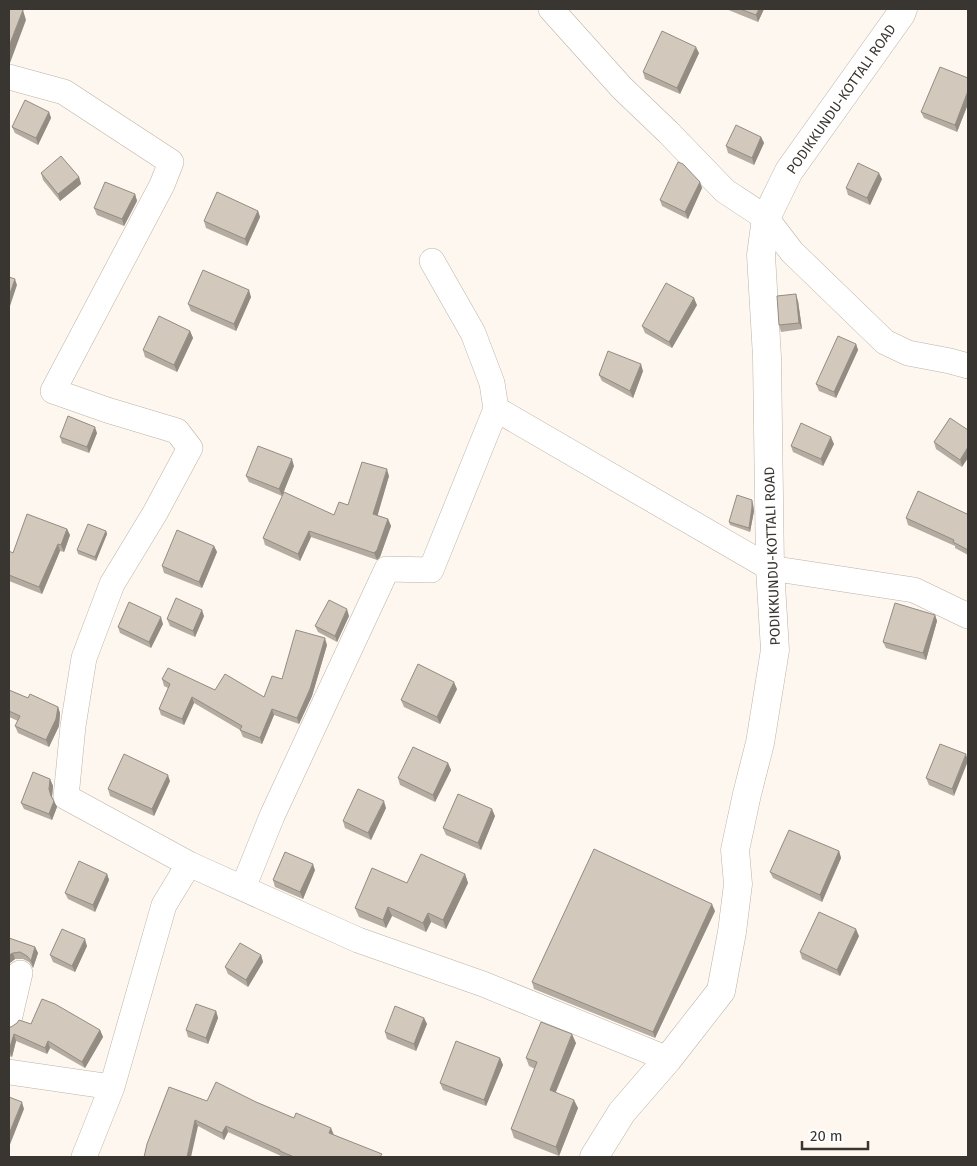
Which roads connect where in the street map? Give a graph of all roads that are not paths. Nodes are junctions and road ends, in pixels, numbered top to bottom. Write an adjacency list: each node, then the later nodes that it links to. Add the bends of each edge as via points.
1 (551, 9): 4 (street, via 622,88 725,191)
2 (903, 9): 4 (main road, PODIKKUNDU-KOTTALI ROAD, via 789,171)
3 (9, 77): 10 (street, via 64,92 171,162 162,185 52,391 177,431 190,448 112,584 84,658 66,797)
4 (766, 218): 6 (street, via 792,252 885,342 908,353); 8 (main road, PODIKKUNDU-KOTTALI ROAD, via 761,255 767,357)
5 (432, 261): 7 (street, via 473,333 492,383)
6 (968, 366)
7 (496, 409): 8 (street); 11 (street, via 431,570 387,569 272,816)
8 (770, 568): 9 (street, via 914,590); 14 (main road, PODIKKUNDU-KOTTALI ROAD, via 775,650 760,743 735,850 738,884 721,991)
9 (968, 616)
10 (189, 864): 11 (street); 16 (street, via 164,905)
11 (244, 888): 14 (street, via 358,940 483,984)
12 (20, 973): 13 (street)
13 (9, 1020)
14 (668, 1059): 18 (main road, PODIKKUNDU-KOTTALI ROAD, via 622,1112)
15 (9, 1072): 16 (street)
16 (112, 1087): 17 (street)
17 (84, 1157)
18 (594, 1157)

